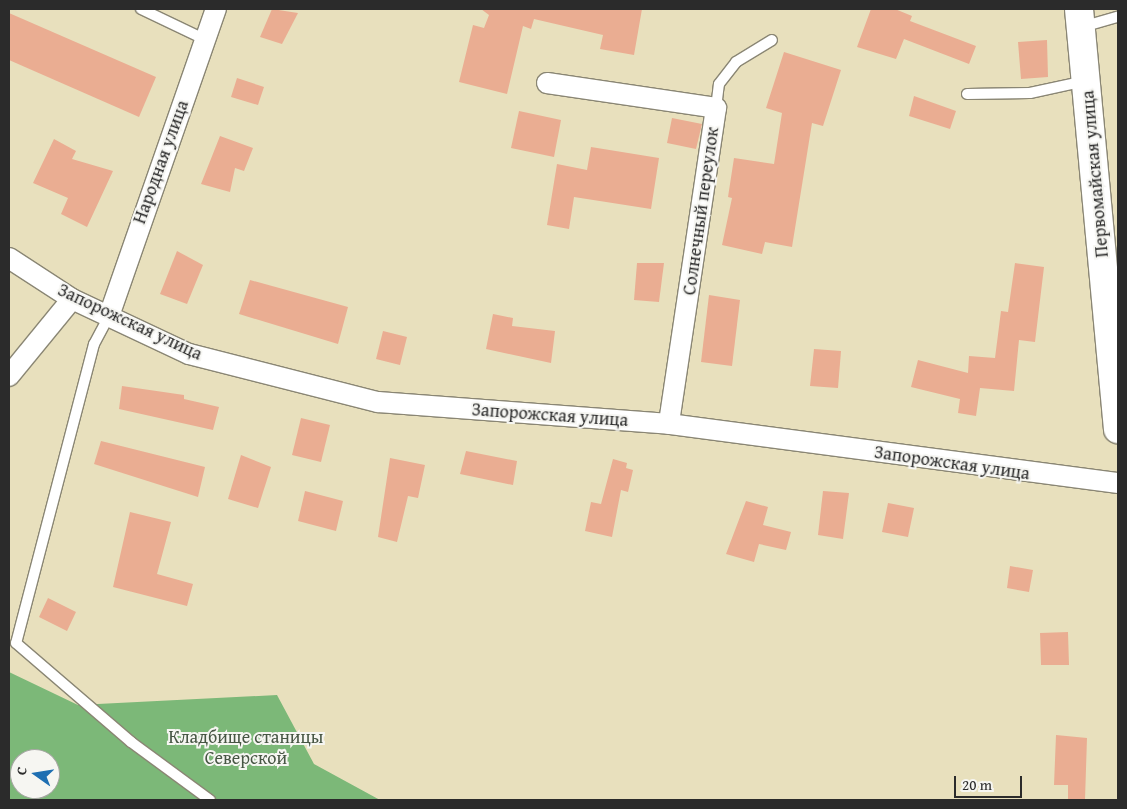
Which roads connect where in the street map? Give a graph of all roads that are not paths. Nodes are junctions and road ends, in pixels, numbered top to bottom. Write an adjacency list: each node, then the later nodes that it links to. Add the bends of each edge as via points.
1 (141, 9): 5 (lane)
2 (216, 9): 5 (street, Народная улица)
3 (1118, 17): 4 (lane)
4 (1080, 18): 7 (street, Первомайская улица)
5 (204, 39): 13 (street, Народная улица)
6 (772, 40): 10 (lane, via 736,62 719,84)
7 (1086, 81): 9 (lane, via 1030,93); 16 (street, Первомайская улица)
8 (546, 83): 10 (street, Солнечный переулок)
9 (966, 94)
10 (716, 108): 15 (street, Солнечный переулок)
11 (9, 258): 12 (street, Запорожская улица)
12 (72, 299): 13 (street, Запорожская улица); 14 (street)
13 (109, 316): 15 (street, Запорожская улица, via 189,354 378,402); 18 (lane, via 94,344 16,643 130,742)
14 (9, 376)
15 (669, 424): 17 (street, Запорожская улица)
16 (1118, 430)
17 (1118, 483)
18 (210, 800)

